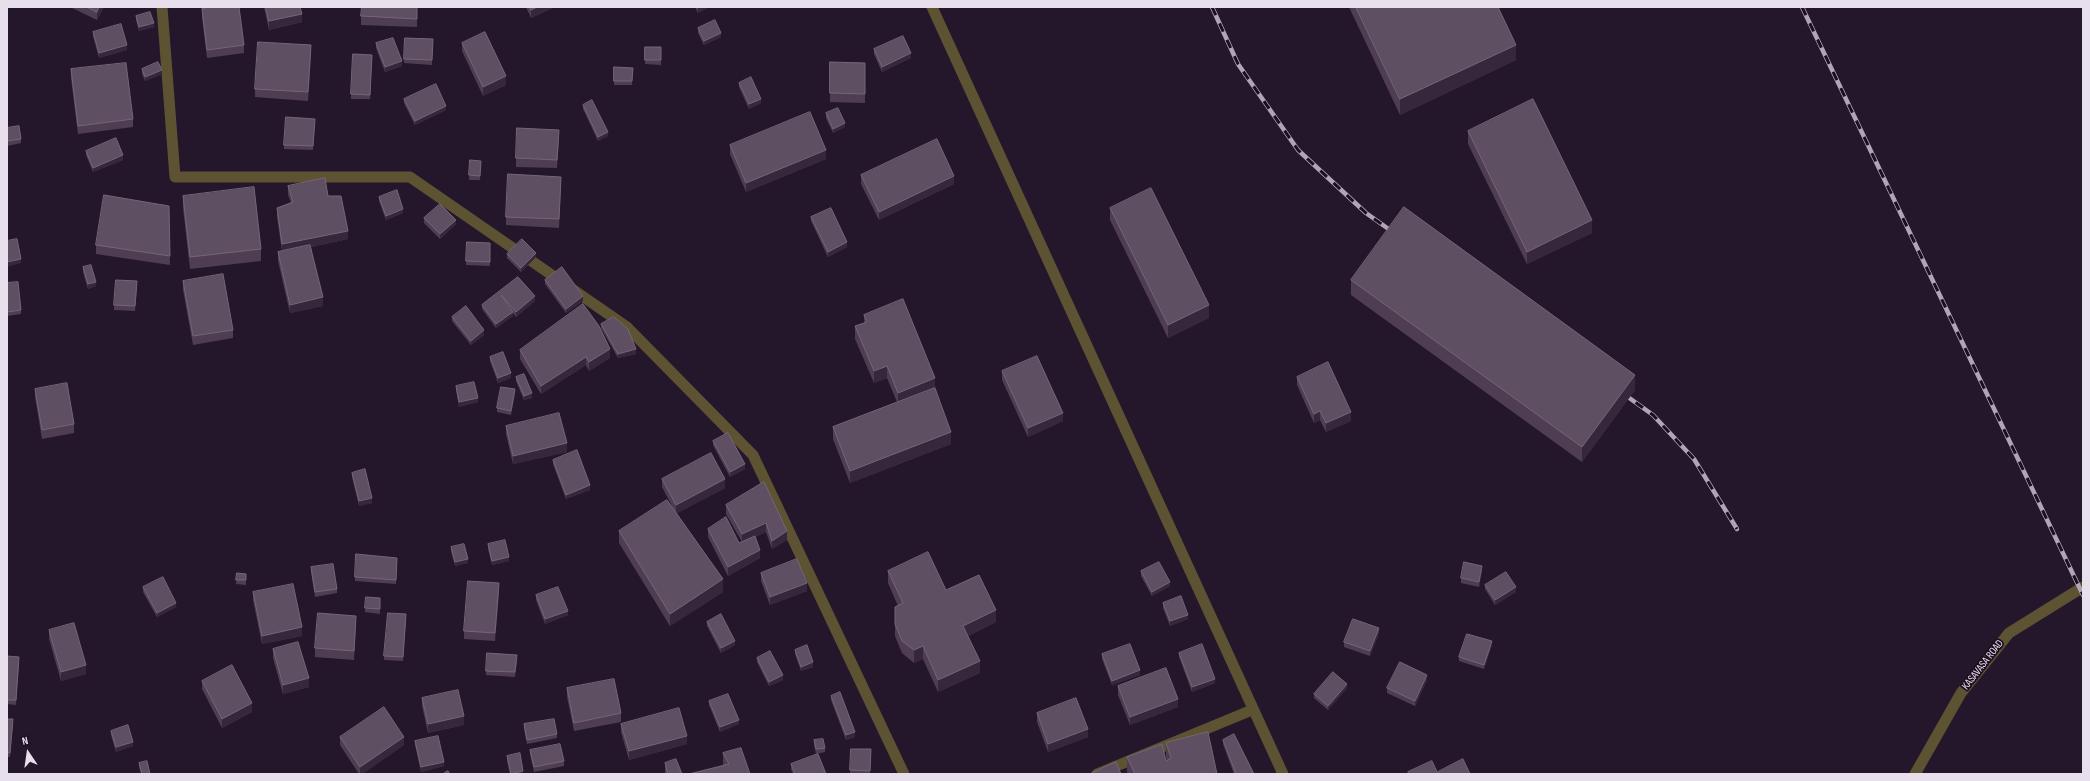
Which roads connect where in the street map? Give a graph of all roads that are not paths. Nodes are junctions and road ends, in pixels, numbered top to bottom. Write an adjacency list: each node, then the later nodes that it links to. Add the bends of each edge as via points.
1 (162, 7): 5 (street, via 174,177 410,177 627,327 753,454)
2 (932, 7): 4 (street)
3 (2083, 586): 8 (street, KASAVASA ROAD, via 2008,633 1962,693)
4 (1252, 710): 6 (street); 7 (street)
5 (904, 774)
6 (1097, 774)
7 (1283, 774)
8 (1915, 774)

